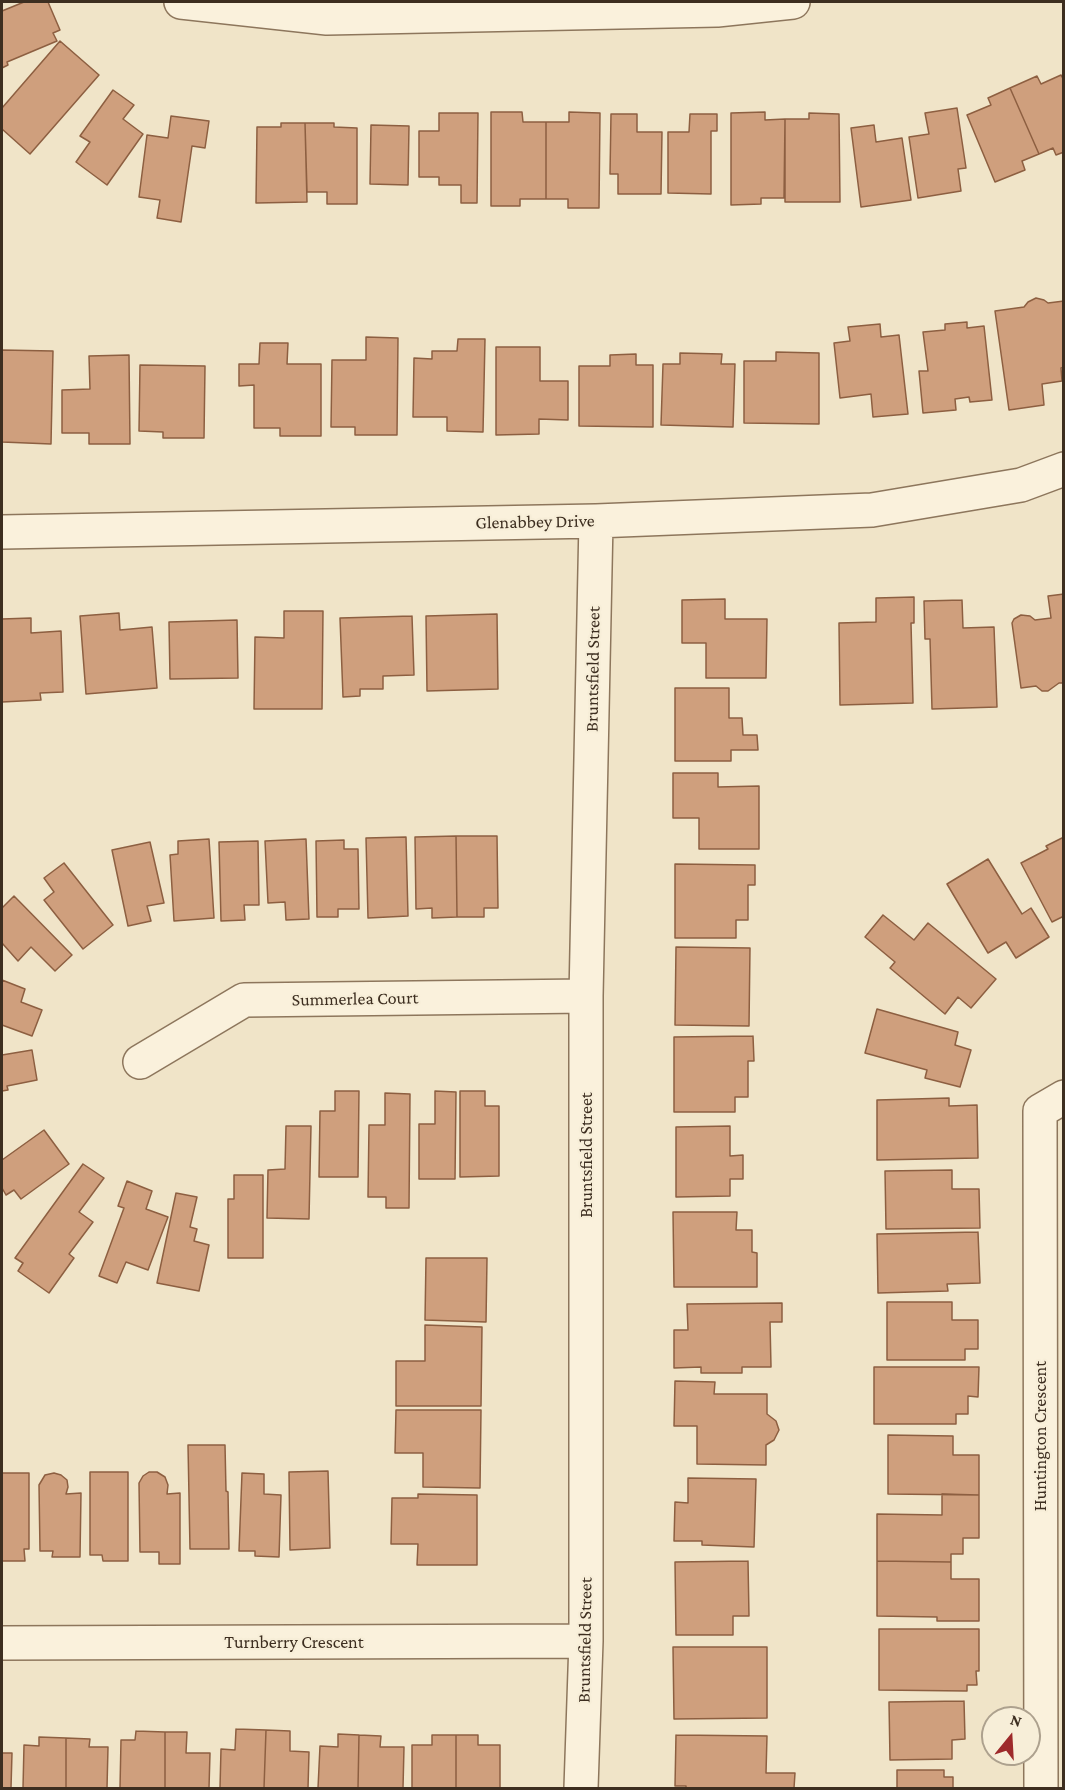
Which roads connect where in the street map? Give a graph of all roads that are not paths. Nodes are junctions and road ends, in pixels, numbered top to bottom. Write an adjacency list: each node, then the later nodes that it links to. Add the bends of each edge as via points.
1 (181, 2): 2 (street, via 327,18 717,10)
2 (793, 2)
3 (1064, 469): 4 (street, Glenabbey Drive, via 1021,485 872,510)
4 (596, 520): 5 (street, Glenabbey Drive); 6 (street, Bruntsfield Street)
5 (2, 532)
6 (586, 996): 7 (street, Summerlea Court, via 244,1000); 9 (street, Bruntsfield Street)
7 (140, 1062)
8 (1064, 1097): 12 (street, Huntington Crescent, via 1040,1111)
9 (586, 1641): 10 (street, Turnberry Crescent); 11 (street, Bruntsfield Street)
10 (2, 1643)
11 (581, 1788)
12 (1041, 1788)

